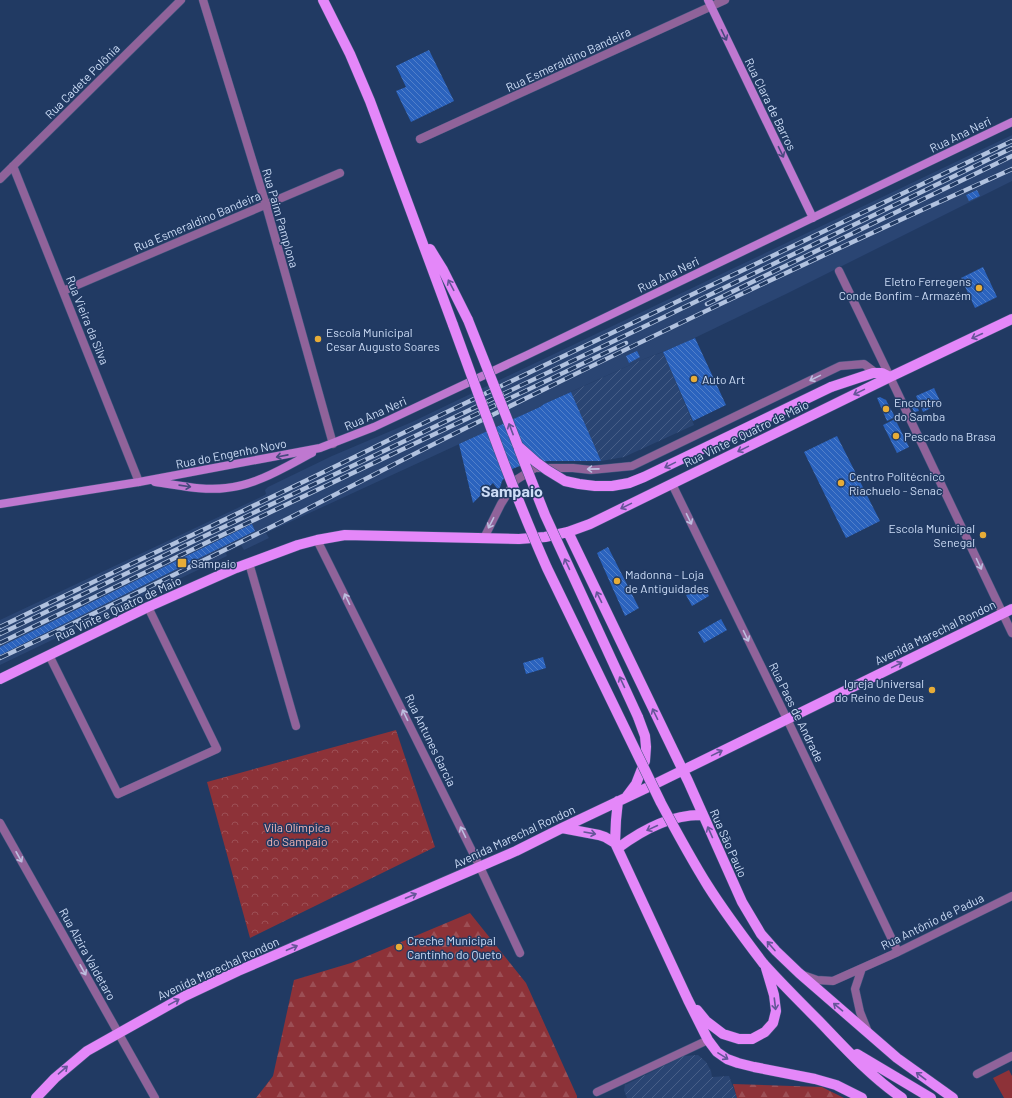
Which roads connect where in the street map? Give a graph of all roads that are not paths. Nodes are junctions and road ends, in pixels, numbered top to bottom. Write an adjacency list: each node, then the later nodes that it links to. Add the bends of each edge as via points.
1 (181, 0): 8 (street, Rua Cadete Polônia)
2 (203, 0): 11 (street, Rua Paim Pamplona)
3 (322, 0): 13 (main road, via 350,54 370,101)
4 (725, 0): 5 (street, Rua Esmeraldino Bandeira)
5 (709, 3): 7 (street, Rua Esmeraldino Bandeira); 12 (main road, Rua Clara de Barros, one-way to 12)
6 (1012, 122): 12 (main road, Rua Ana Neri)
7 (420, 139)
8 (13, 166): 10 (street, Rua Cadete Polônia); 15 (street, Rua Vieira da Silva)
9 (340, 173): 11 (street, Rua Esmeraldino Bandeira)
10 (0, 179)
11 (266, 205): 15 (street, Rua Esmeraldino Bandeira); 19 (street, Rua Paim Pamplona)
12 (813, 218): 19 (main road, Rua Ana Neri, via 381,424)
13 (419, 232): 20 (main road, one-way to 13, bridge, via 468,320 443,270); 46 (main road, bridge, via 536,543 680,840 708,887)
14 (838, 271): 18 (street)
15 (63, 291): 22 (street, Rua Vieira da Silva)
16 (1012, 319): 18 (main road, Rua Vinte e Quatro de Maio, one-way to 18)
17 (876, 373): 18 (main road); 20 (main road, one-way to 20, bridge, via 831,387 629,483 595,486 565,481 536,462); 26 (street, Rua Vinte e Quatro de Maio, one-way to 26, via 864,364 840,366 632,466 591,470 535,468 516,480)
18 (890, 377): 23 (main road, Rua Vinte e Quatro de Maio, one-way to 23); 30 (street, one-way to 30)
19 (333, 444): 21 (main road, Rua do Engenho Novo)
20 (518, 446): 37 (main road, one-way to 20, bridge, via 636,784 645,760 645,736 546,516)
21 (320, 448): 22 (main road, Rua do Engenho Novo, one-way to 22); 22 (main road, Rua do Engenho Novo, one-way to 21, via 199,488 227,488 263,478)
22 (143, 481): 24 (main road, Rua do Engenho Novo)
23 (672, 484): 25 (main road, Rua Vinte e Quatro de Maio, one-way to 25); 34 (street, Rua Paes de Andrade, one-way to 34)
24 (0, 504)
25 (568, 532): 26 (main road, Rua Vinte e Quatro de Maio, via 519,539); 36 (main road, Rua São Paulo, one-way to 25)
26 (484, 538): 27 (main road, Rua Vinte e Quatro de Maio, via 345,535)
27 (317, 540): 28 (main road, Rua Vinte e Quatro de Maio); 42 (street, Rua Antunes Garcia, one-way to 27)
28 (249, 563): 29 (main road, Rua Vinte e Quatro de Maio); 35 (street)
29 (148, 607): 32 (main road, Rua Vinte e Quatro de Maio); 32 (street, via 217,749 118,794)
30 (1007, 611): 31 (street); 34 (main road, Avenida Marechal Rondon, one-way to 30)
31 (1012, 633)
32 (48, 655): 33 (main road, Rua Vinte e Quatro de Maio)
33 (0, 679)
34 (787, 719): 36 (main road, Avenida Marechal Rondon, one-way to 34); 44 (street, Rua Paes de Andrade)
35 (296, 726)
36 (682, 770): 37 (main road, Avenida Marechal Rondon); 38 (main road, Rua São Paulo)
37 (622, 799): 40 (main road, Avenida Marechal Rondon); 41 (main road, via 616,820)
38 (703, 815): 41 (main road, one-way to 41, via 685,815 665,821); 48 (main road, Rua São Paulo, one-way to 38, via 776,951 753,921)
39 (0, 823): 51 (street, Rua Alzira Valdetaro, one-way to 51)
40 (562, 828): 41 (main road, one-way to 41, via 599,835); 42 (main road, Avenida Marechal Rondon)
41 (617, 846): 49 (main road)
42 (480, 867): 45 (street, Rua Antunes Garcia); 51 (main road, Avenida Marechal Rondon, one-way to 42, via 185,996)
43 (1012, 896): 44 (street, Rua Antônio de Padua)
44 (898, 952): 47 (street, Rua Antônio de Padua)
45 (520, 953)
46 (765, 965): 49 (main road, one-way to 49, via 776,1011 773,1023 765,1032 752,1039 739,1039 723,1034 706,1021); 53 (main road)
47 (862, 968): 48 (street, Rua Antônio de Padua, via 833,981 817,980); 50 (street, via 855,988 860,1012)
48 (799, 973): 50 (main road, Rua São Paulo, one-way to 48)
49 (688, 1000): 52 (main road)
50 (868, 1032): 62 (main road, Rua São Paulo, one-way to 50, via 897,1058)
51 (118, 1033): 57 (main road, Avenida Marechal Rondon, one-way to 51, via 54,1078 87,1051); 58 (street, Rua Alzira Valdetaro)
52 (708, 1040): 56 (street); 59 (main road, one-way to 59, via 717,1052 727,1059 836,1085)
53 (842, 1045): 60 (main road); 61 (main road)
54 (1012, 1056): 55 (street)
55 (977, 1074)
56 (597, 1092)
57 (36, 1098)
58 (154, 1098)
59 (862, 1098)
60 (902, 1098)
61 (932, 1098)
62 (953, 1098)

